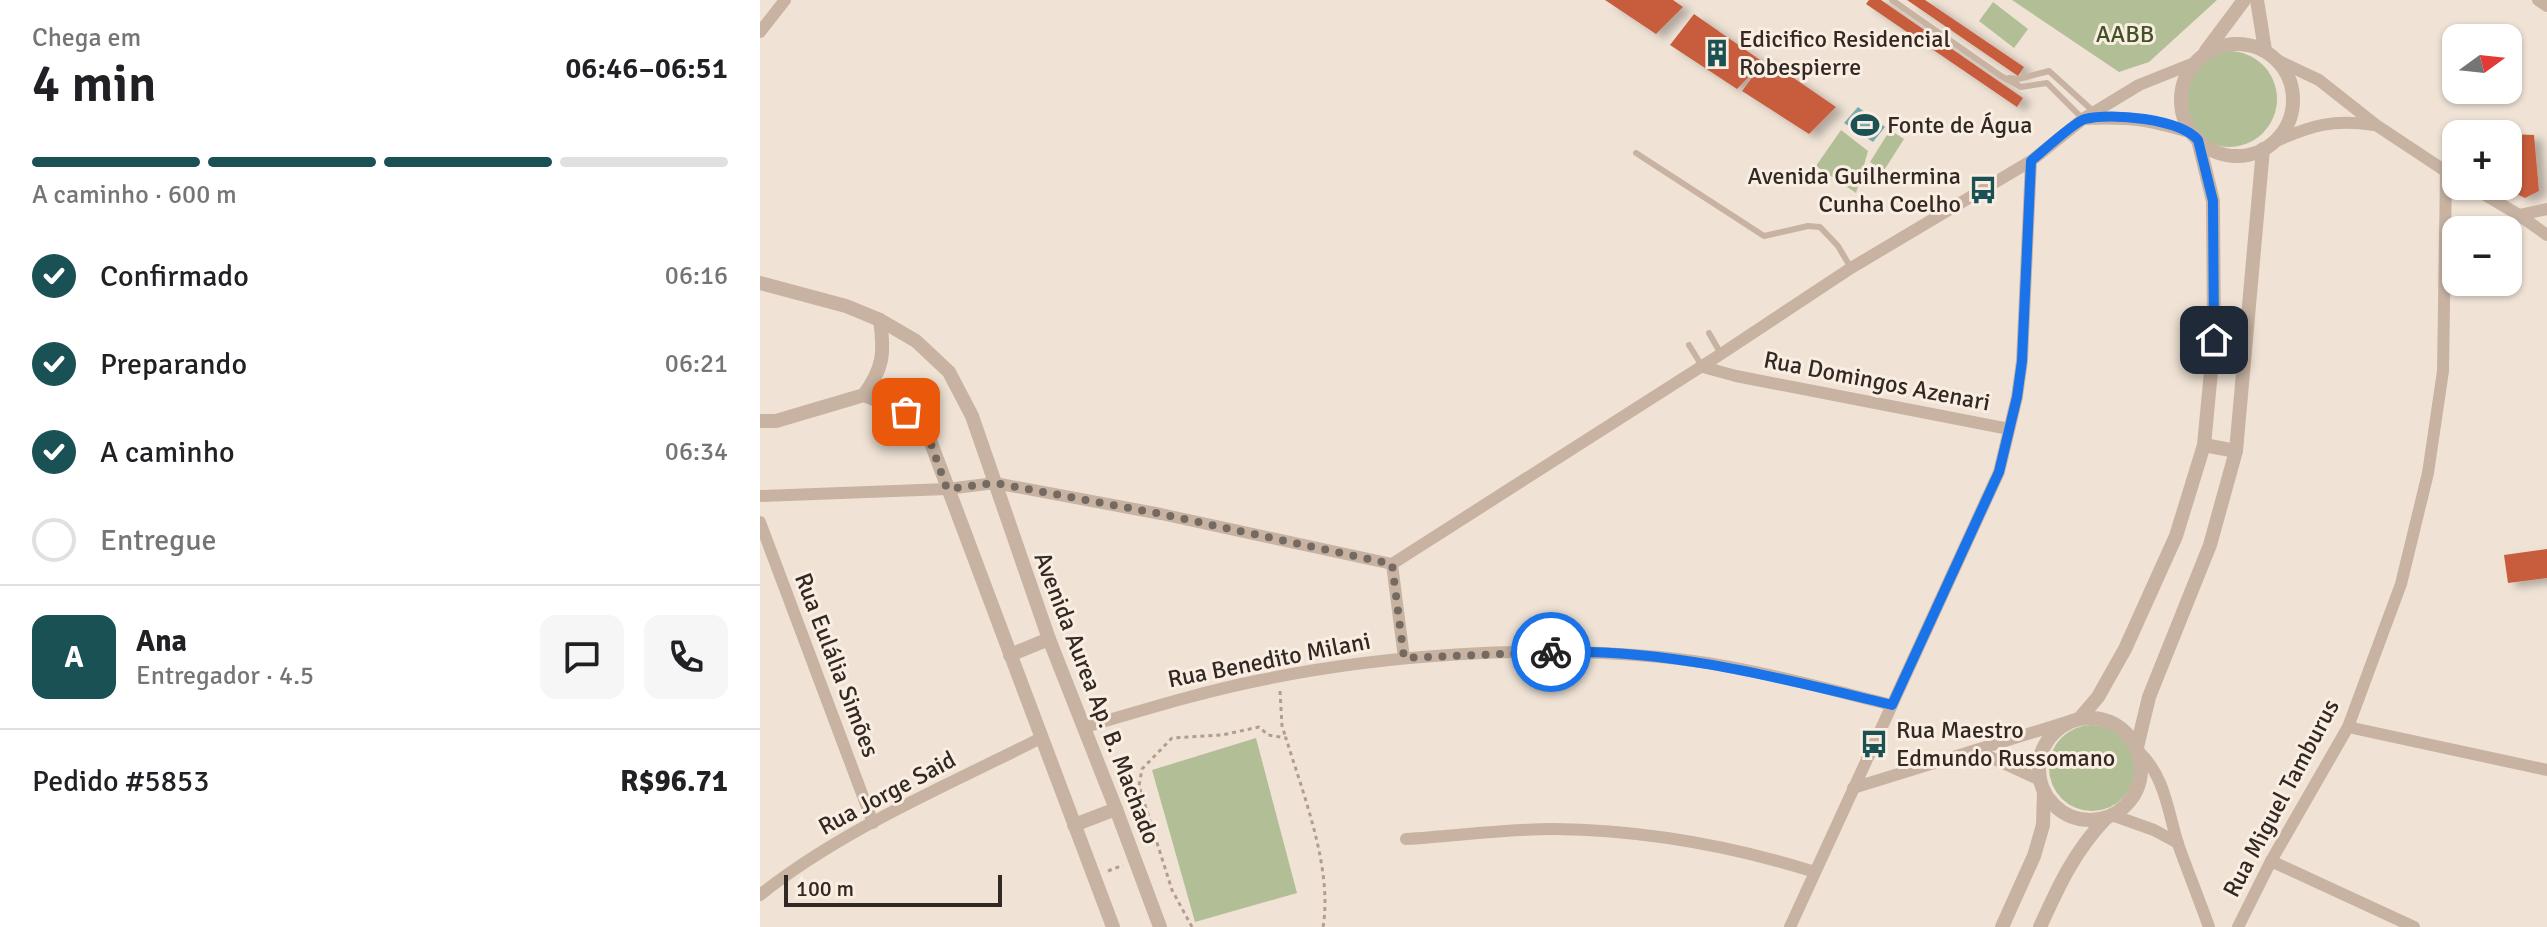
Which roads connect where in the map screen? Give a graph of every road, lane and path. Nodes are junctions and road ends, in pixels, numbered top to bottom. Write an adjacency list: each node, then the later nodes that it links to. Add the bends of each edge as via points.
1 (785, 0): 7 (street)
2 (1892, 0): 11 (lane)
3 (2244, 0): 9 (street)
4 (2257, 0): 8 (street)
5 (2538, 0): 6 (street)
6 (2547, 6)
7 (760, 32)
8 (2265, 50): 9 (street, via 2233,43); 10 (street)
9 (2198, 59): 12 (street, via 2139,85); 14 (street, via 2181,97 2183,116)
10 (2279, 61): 13 (street, via 2319,80); 15 (street, via 2293,103 2285,129)
11 (2001, 76): 12 (lane, via 2021,87 2047,83); 12 (lane, via 2018,79 2049,71)
12 (2089, 116): 14 (street, via 2148,119); 17 (street)
13 (2376, 125): 15 (street, via 2326,123); 18 (street)
14 (2195, 136): 15 (street, via 2222,154 2236,156); 35 (street, via 2213,201 2214,340)
15 (2269, 146): 36 (street)
16 (1636, 153): 24 (lane, via 1764,236 1820,227)
17 (2031, 161): 24 (street); 34 (street, via 2022,361)
18 (2442, 169)
19 (2450, 200): 49 (street, Rua Miguel Tamburus, via 2443,371 2428,473 2401,584)
20 (2494, 200): 22 (street)
21 (2547, 209): 22 (street)
22 (2519, 215): 23 (street)
23 (2547, 235)
24 (1851, 268): 29 (street)
25 (760, 283): 26 (street, Avenida Aurea Ap. B. Machado)
26 (880, 320): 32 (street, via 883,356); 37 (street, Avenida Aurea Ap. B. Machado, via 916,341 949,372 972,416)
27 (1709, 333): 29 (lane)
28 (1689, 345): 30 (lane)
29 (1721, 354): 30 (street); 31 (street, Rua Domingos Azenari)
30 (1703, 367): 31 (street, Rua Domingos Azenari); 41 (street)
31 (1736, 376): 34 (street, Rua Domingos Azenari)
32 (864, 395): 33 (street); 38 (street, via 906,412 925,427)
33 (760, 421)
34 (2009, 429): 46 (street, via 1999,472)
35 (2204, 445): 36 (street); 47 (street, via 2176,536 2125,649 2098,697)
36 (2236, 451): 52 (street, via 2210,545 2149,697)
37 (995, 483): 38 (street); 41 (street); 42 (street, Avenida Aurea Ap. B. Machado)
38 (947, 489): 39 (street); 43 (street)
39 (760, 496)
40 (760, 522): 59 (street, Rua Eulália Simões)
41 (1392, 564): 44 (street)
42 (1049, 639): 43 (street); 48 (street, Avenida Aurea Ap. B. Machado)
43 (1010, 655): 50 (street)
44 (1404, 658): 45 (street, Rua Benedito Milani); 46 (street, Rua Benedito Milani, via 1562,652 1661,657 1753,671)
45 (1278, 676): 48 (street, Rua Benedito Milani); 51 (path)
46 (1892, 705): 56 (street)
47 (2076, 719): 52 (street, via 2103,718 2124,729); 53 (street); 55 (street, via 2047,742 2040,758)
48 (1085, 727): 57 (street, Avenida Aurea Ap. B. Machado)
49 (2348, 727): 54 (street); 63 (street, Rua Miguel Tamburus)
50 (1041, 738): 59 (street, Rua Jorge Said); 60 (street)
51 (1286, 738): 68 (path, via 1268,735 1259,727 1172,738 1142,769 1139,786 1172,890); 69 (path, via 1327,898)
52 (2138, 750): 58 (street, via 2142,764 2134,797); 62 (street, via 2154,769)
53 (1977, 751): 55 (street); 56 (street)
54 (2547, 770)
55 (2042, 786): 58 (street, via 2055,806 2070,816 2088,821); 71 (street, via 2043,825)
56 (1853, 788): 64 (street)
57 (1116, 809): 60 (street); 67 (street, Avenida Aurea Ap. B. Machado)
58 (2109, 817): 62 (street); 72 (street, via 2068,867)
59 (873, 823): 65 (street, Rua Jorge Said)
60 (1074, 825): 66 (street)
61 (1406, 839): 64 (street, via 1554,829 1667,838)
62 (2178, 843): 73 (street)
63 (2271, 861): 74 (street, Rua Miguel Tamburus); 75 (street)
64 (1815, 872): 70 (street)
65 (760, 895)
66 (1113, 927)
67 (1160, 927)
68 (1192, 927)
69 (1323, 927)
70 (1790, 927)
71 (2002, 927)
72 (2040, 927)
73 (2209, 927)
74 (2238, 927)
75 (2414, 927)

